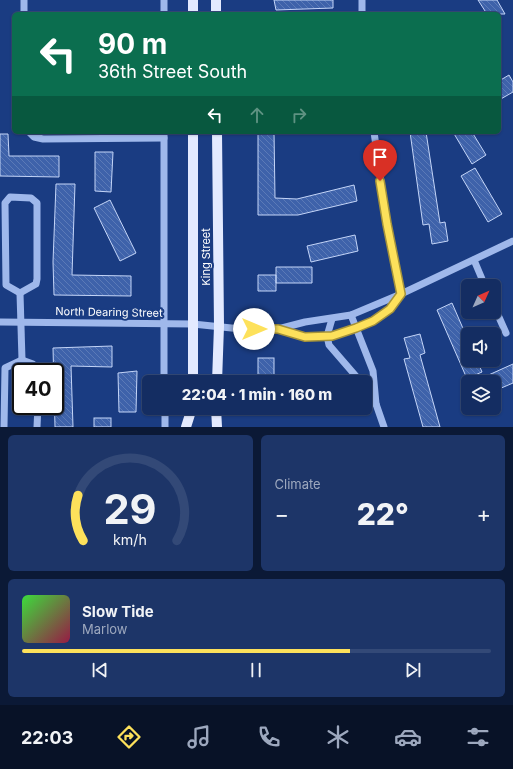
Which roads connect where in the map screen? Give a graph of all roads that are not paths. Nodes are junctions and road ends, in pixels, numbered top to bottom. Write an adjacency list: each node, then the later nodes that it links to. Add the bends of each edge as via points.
1 (24, 0): 6 (street)
2 (164, 0): 7 (street)
3 (193, 0): 8 (main road)
4 (216, 0): 9 (main road)
5 (362, 0): 10 (street)
6 (24, 12)
7 (164, 12)
8 (193, 12)
9 (216, 12)
10 (362, 12)
11 (32, 134): 15 (street, via 43,139)
12 (193, 134): 27 (main road, King Street)
13 (217, 134): 28 (main road, King Street)
14 (374, 134): 20 (street, via 387,224)
15 (164, 135): 26 (street)
16 (513, 241): 17 (street)
17 (474, 260): 18 (street); 20 (street)
18 (482, 279)
19 (20, 293): 19 (street, via 36,284 37,279 37,203 31,198 10,197 5,203 6,285); 25 (street)
20 (401, 294): 21 (street); 29 (street, via 390,309)
21 (351, 315): 22 (street); 29 (street)
22 (332, 319): 30 (street); 32 (street)
23 (500, 319): 31 (street)
24 (0, 322): 25 (street, North Dearing Street)
25 (21, 323): 26 (street, North Dearing Street); 33 (street)
26 (165, 324): 27 (street, North Dearing Street); 35 (street)
27 (193, 324): 28 (street, North Dearing Street); 36 (main road, King Street)
28 (218, 326): 30 (street, North Dearing Street); 37 (main road, King Street)
29 (356, 328): 32 (street); 40 (street, via 373,371)
30 (278, 329): 32 (street, via 305,337)
31 (506, 333)
32 (327, 336): 38 (street, via 331,347)
33 (22, 360): 34 (street); 46 (street, via 5,368)
34 (30, 363)
35 (164, 375)
36 (192, 375)
37 (217, 375)
38 (355, 375)
39 (372, 398): 40 (street)
40 (376, 404): 52 (street)
41 (38, 415): 47 (street)
42 (165, 415): 48 (street)
43 (190, 415): 49 (main road)
44 (193, 415): 50 (main road)
45 (216, 415): 51 (main road)
46 (4, 427)
47 (38, 427)
48 (165, 427)
49 (186, 427)
50 (194, 427)
51 (217, 427)
52 (384, 427)

